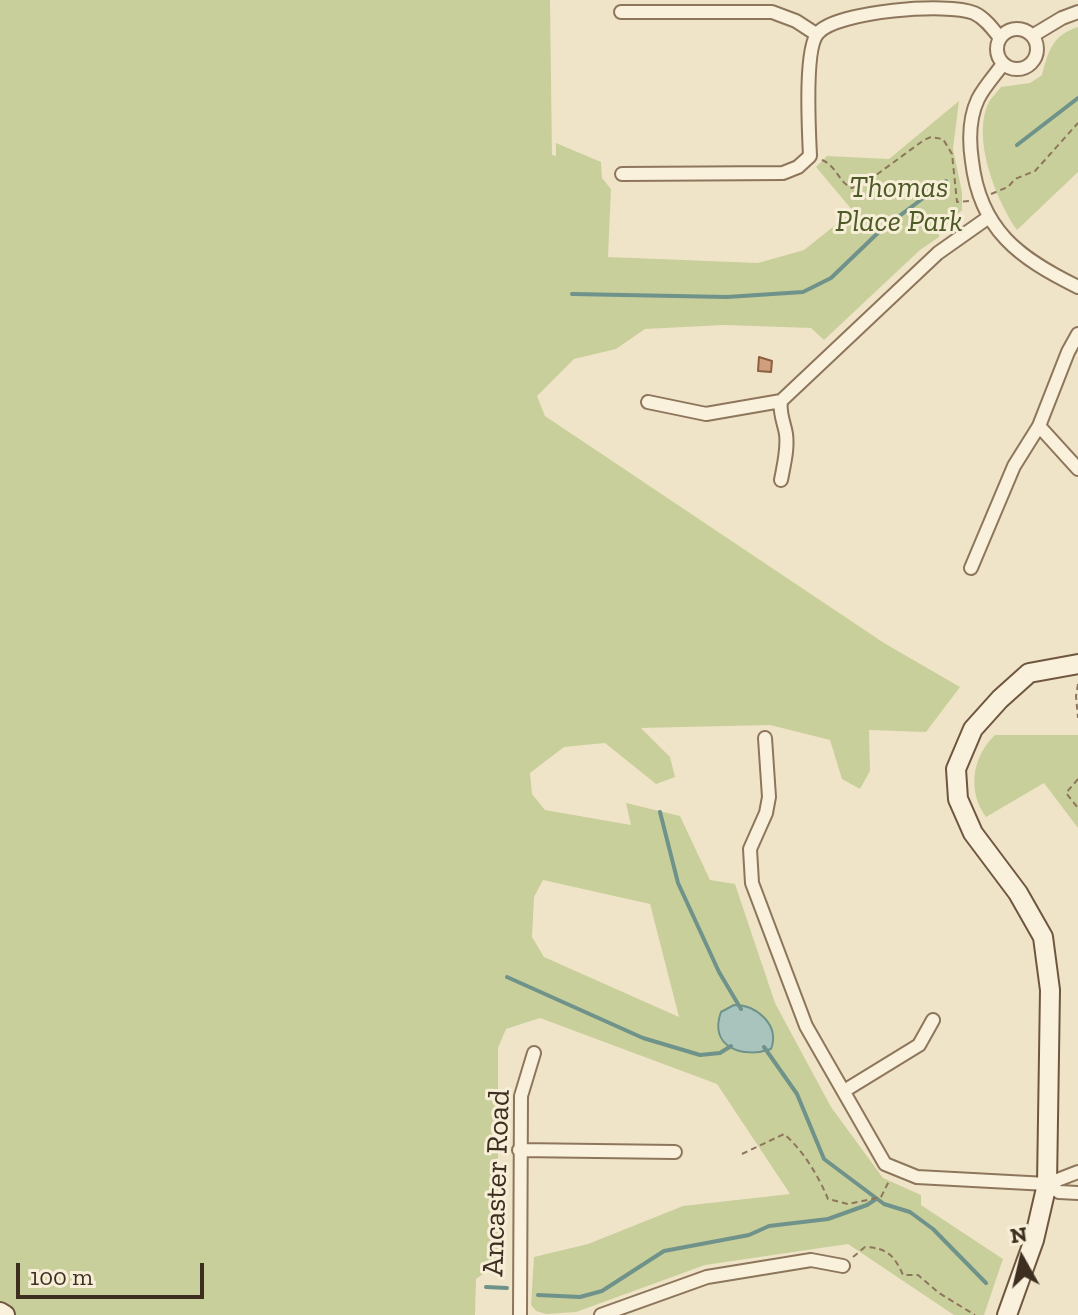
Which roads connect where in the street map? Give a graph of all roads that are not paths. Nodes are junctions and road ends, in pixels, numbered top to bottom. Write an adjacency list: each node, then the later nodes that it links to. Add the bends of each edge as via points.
1 (621, 12): 3 (street, via 772,12)
2 (1078, 12): 4 (street)
3 (816, 34): 5 (street, via 837,20 873,11 944,10 972,12); 7 (street, via 809,62 810,156 798,167 783,173)
4 (1032, 36): 5 (street, via 1016,30); 6 (street, via 1038,48 1034,61 1022,69)
5 (1000, 38): 6 (street, via 997,51)
6 (1003, 64): 8 (street, via 978,100 971,121 974,176)
7 (622, 174)
8 (989, 217): 9 (street, via 999,233 1038,267); 11 (street, via 938,253)
9 (1078, 287)
10 (1078, 334): 13 (street)
11 (781, 401): 12 (street, via 706,414); 15 (street, via 786,433)
12 (648, 402)
13 (1039, 426): 14 (street); 16 (street, via 1014,466)
14 (1078, 469)
15 (781, 480)
16 (971, 568)
17 (1078, 664): 25 (street, via 1029,673 973,729 956,769 958,799 973,833 1043,937 1050,990)
18 (765, 738): 21 (street, via 769,797 750,849 752,883 806,1026)
19 (933, 1020): 21 (street, via 919,1045)
20 (534, 1053): 22 (street, Ancaster Road, via 521,1096)
21 (844, 1091): 25 (street, via 885,1164 917,1177)
22 (519, 1150): 23 (street); 30 (street, Ancaster Road)
23 (675, 1152)
24 (1078, 1172): 25 (street)
25 (1047, 1184): 26 (street, via 1059,1192); 32 (street)
26 (1078, 1193)
27 (843, 1266): 31 (street, via 811,1260 707,1277)
28 (0, 1312): 29 (street)
29 (5, 1315)
30 (520, 1315)
31 (601, 1315)
32 (1007, 1315)

